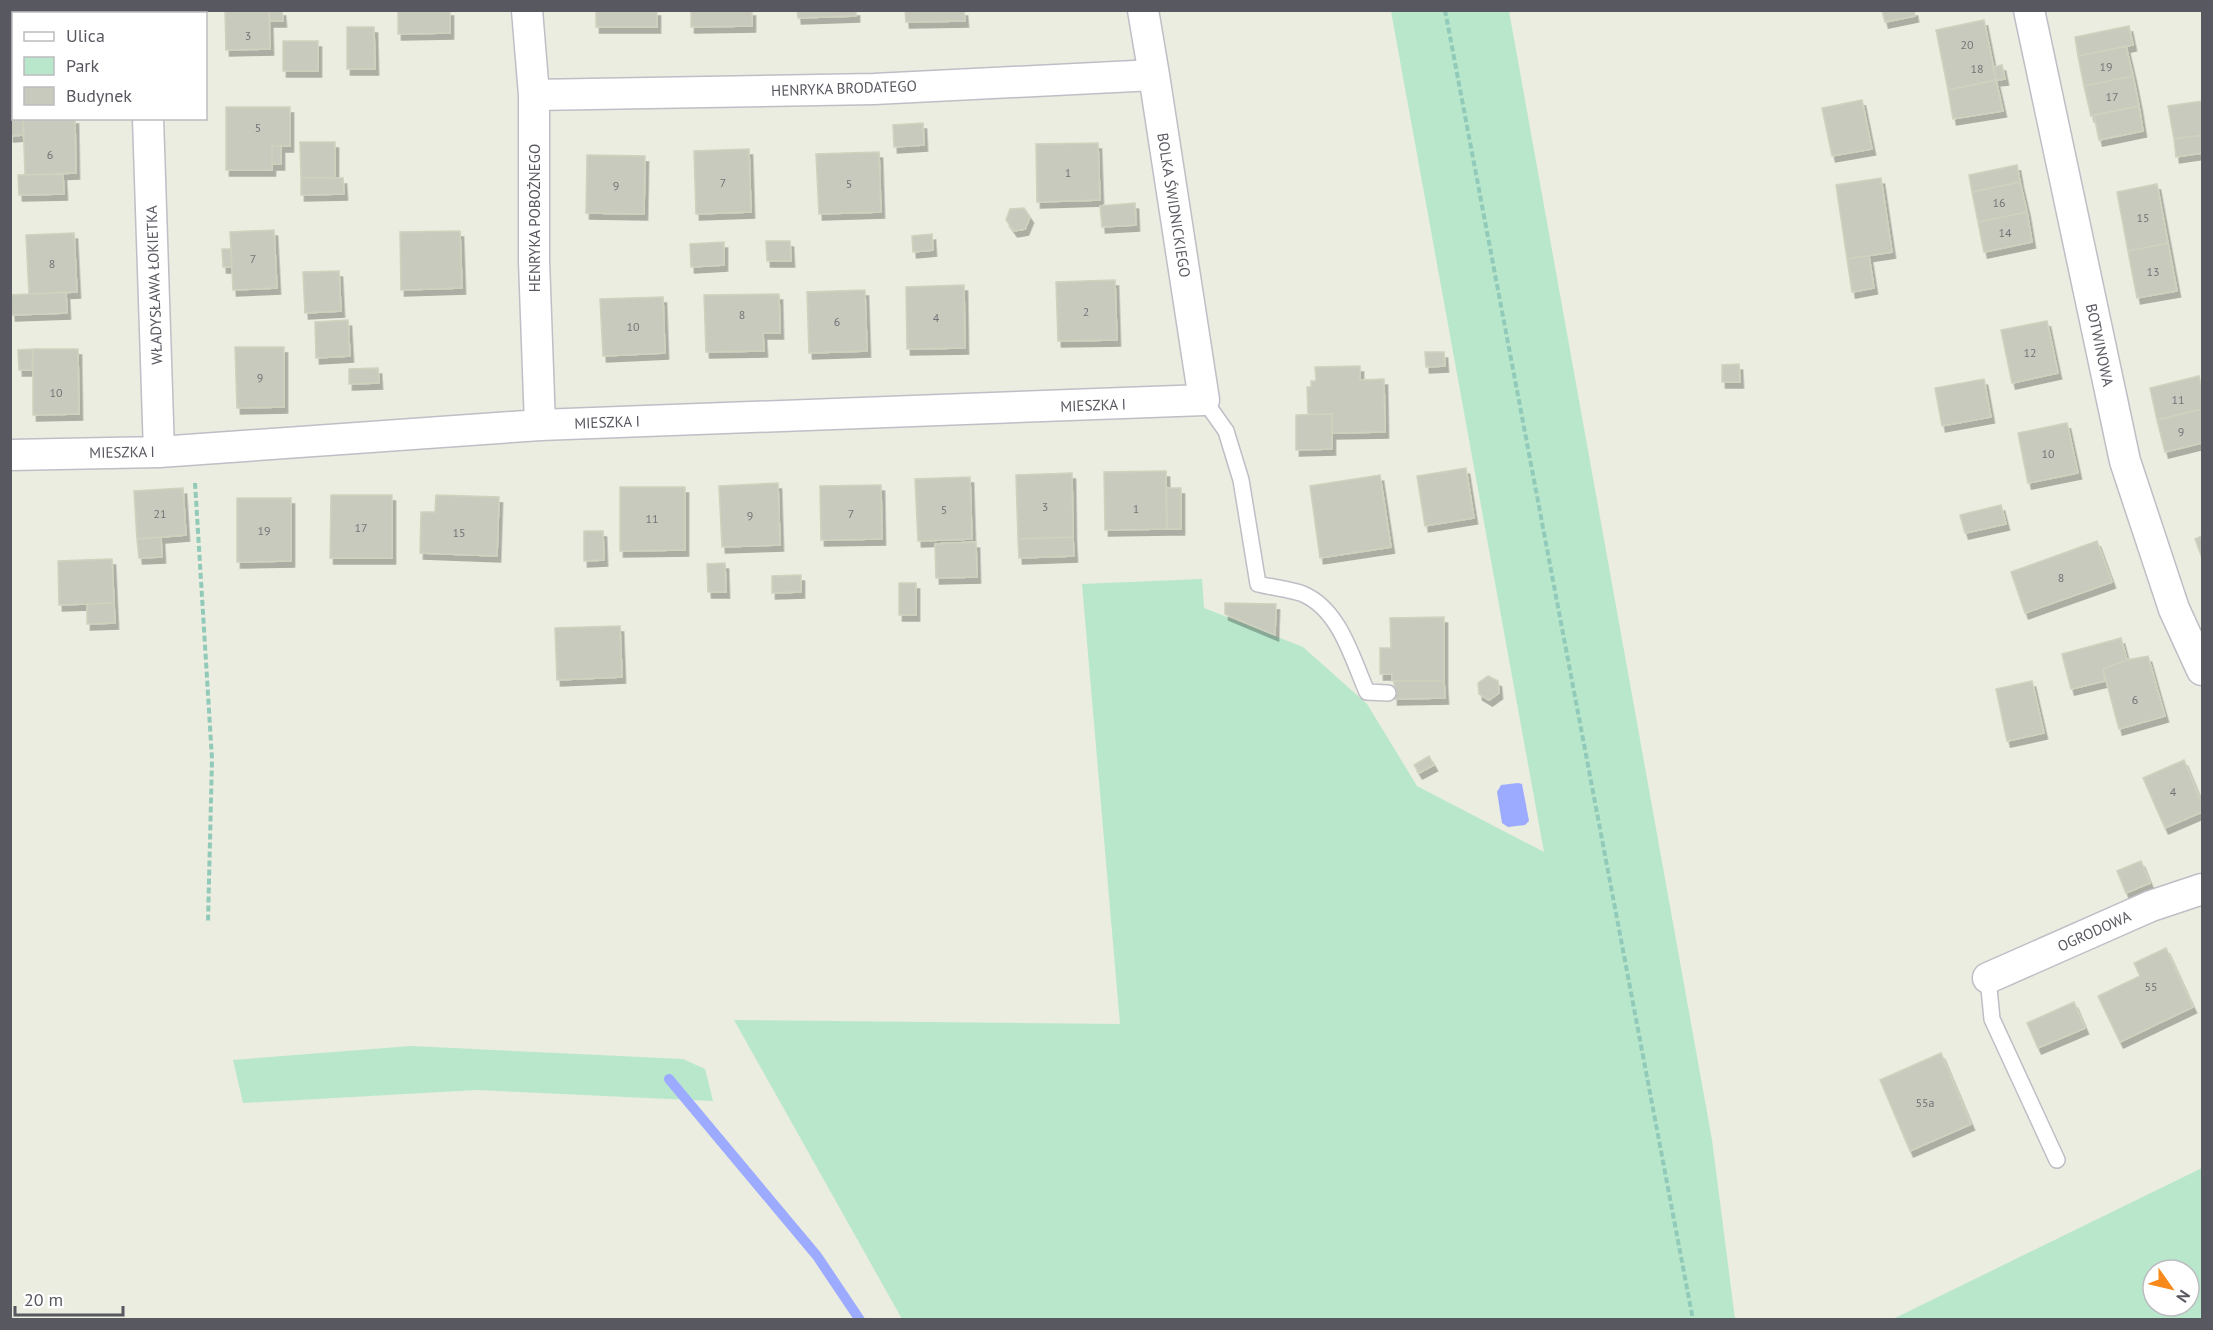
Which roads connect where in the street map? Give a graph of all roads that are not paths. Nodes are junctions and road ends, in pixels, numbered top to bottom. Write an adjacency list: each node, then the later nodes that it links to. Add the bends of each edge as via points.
1 (527, 10): 5 (street, HENRYKA POBOŻNEGO)
2 (1143, 10): 4 (street, BOLKA ŚWIDNICKIEGO)
3 (2029, 10): 11 (street, BOTWINOWA, via 2125,461 2174,609)
4 (1154, 75): 5 (street, HENRYKA BRODATEGO, via 874,88); 7 (street, BOLKA ŚWIDNICKIEGO)
5 (534, 96): 8 (street, HENRYKA POBOŻNEGO, via 534,261)
6 (148, 120): 9 (street, WŁADYSŁAWA ŁOKIETKA)
7 (1204, 400): 8 (street, MIESZKA I); 12 (lane, via 1226,431 1241,480 1258,584 1302,593 1326,608 1367,692)
8 (540, 425): 9 (street, MIESZKA I)
9 (159, 452): 10 (street, MIESZKA I)
10 (10, 455)
11 (2202, 670)
12 (1388, 693)
13 (2202, 889): 14 (street, OGRODOWA, via 2151,906)
14 (1988, 978): 15 (lane, via 1992,1019)
15 (2057, 1160)

